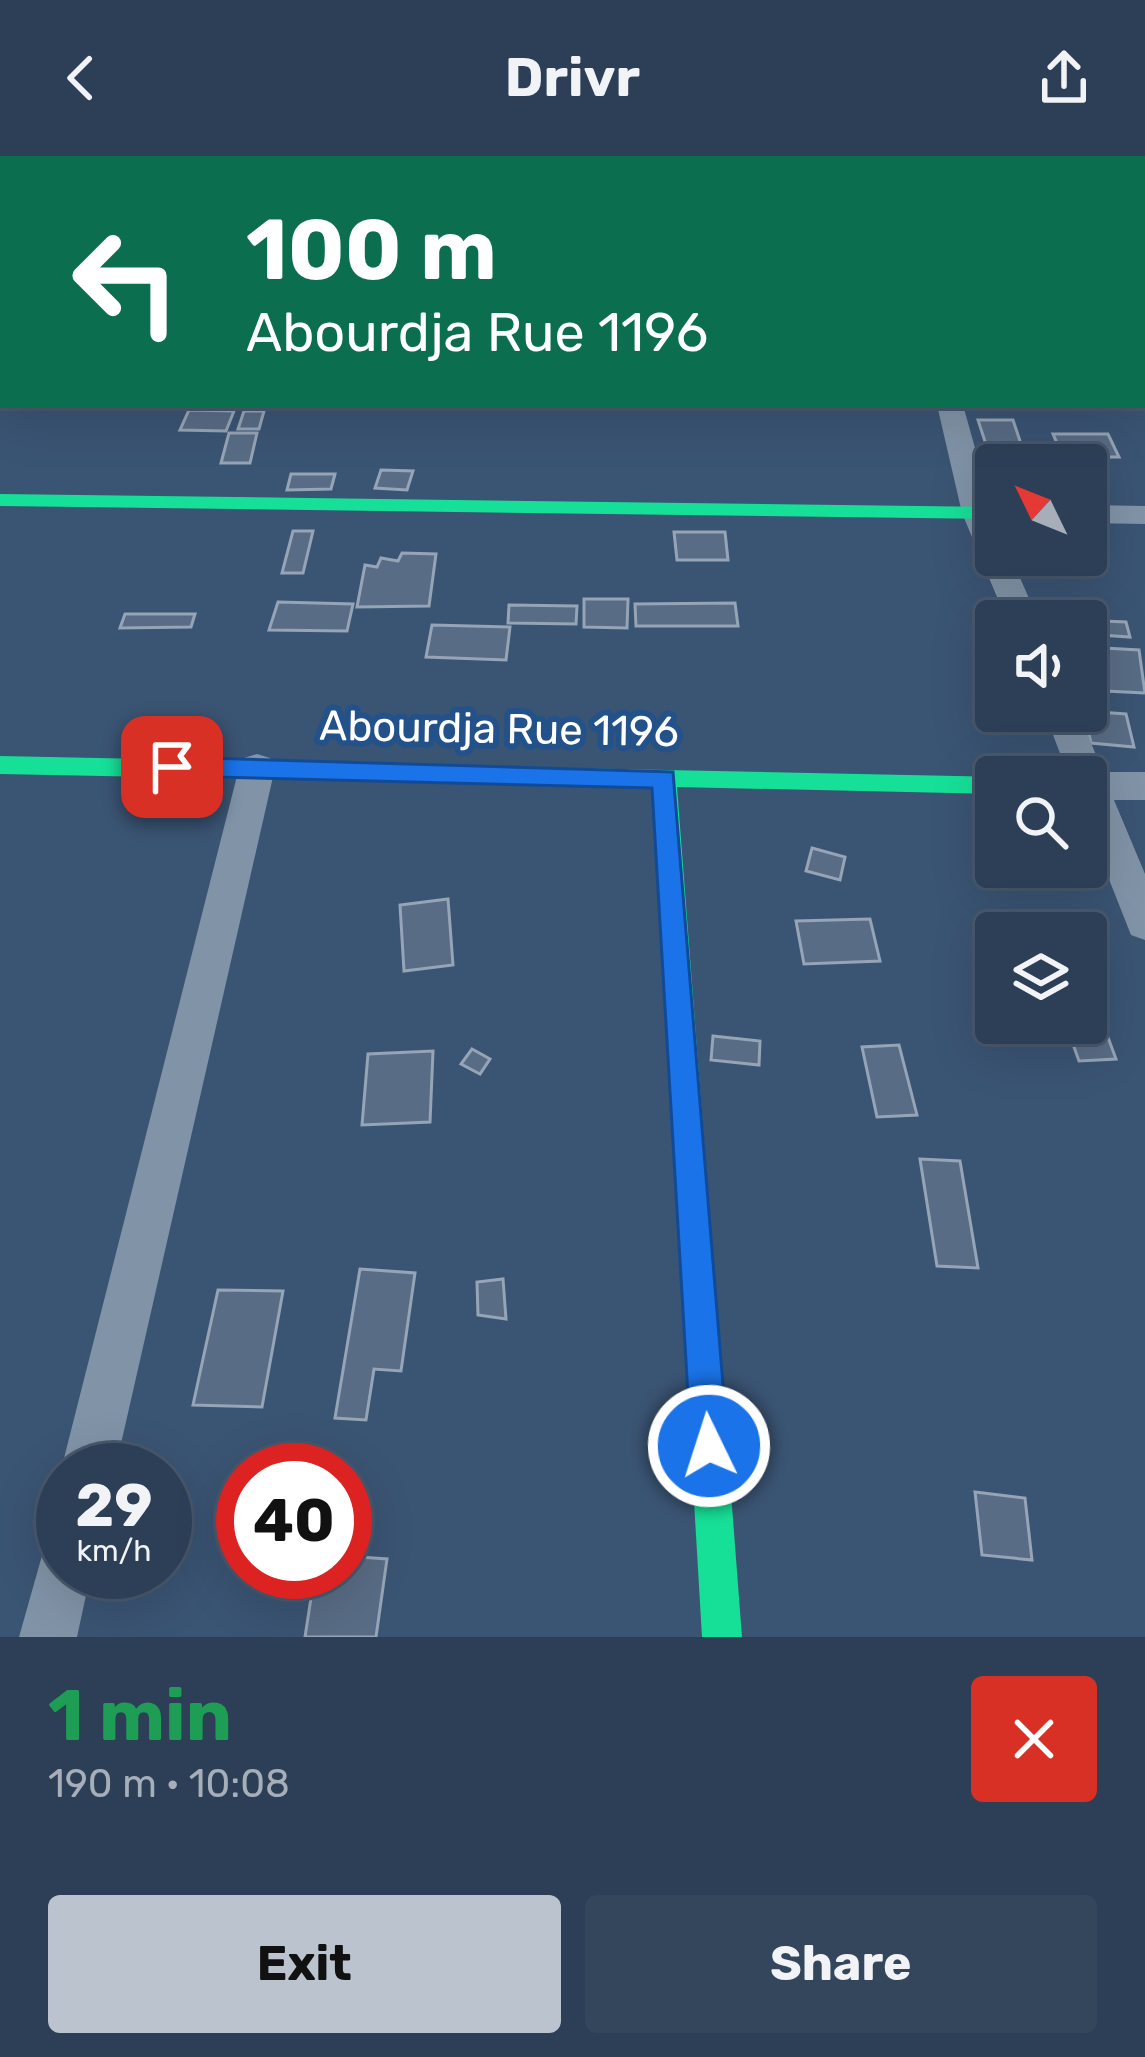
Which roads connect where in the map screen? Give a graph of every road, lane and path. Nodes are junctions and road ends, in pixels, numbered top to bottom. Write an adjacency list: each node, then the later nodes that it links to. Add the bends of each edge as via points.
1 (951, 408): 2 (street)
2 (975, 480)
3 (0, 500): 4 (street)
4 (975, 513)
5 (1107, 514): 6 (street)
6 (1145, 515)
7 (0, 765): 8 (street, Abourdja Rue 1196)
8 (257, 768): 9 (street, Abourdja Rue 1196); 15 (street)
9 (664, 779): 10 (street, Abourdja Rue 1196); 18 (street)
10 (975, 784)
11 (1107, 786): 12 (street)
12 (1145, 786)
13 (1107, 830): 14 (street)
14 (1145, 922)
15 (94, 1443)
16 (57, 1599): 17 (street)
17 (48, 1637)
18 (722, 1637)

